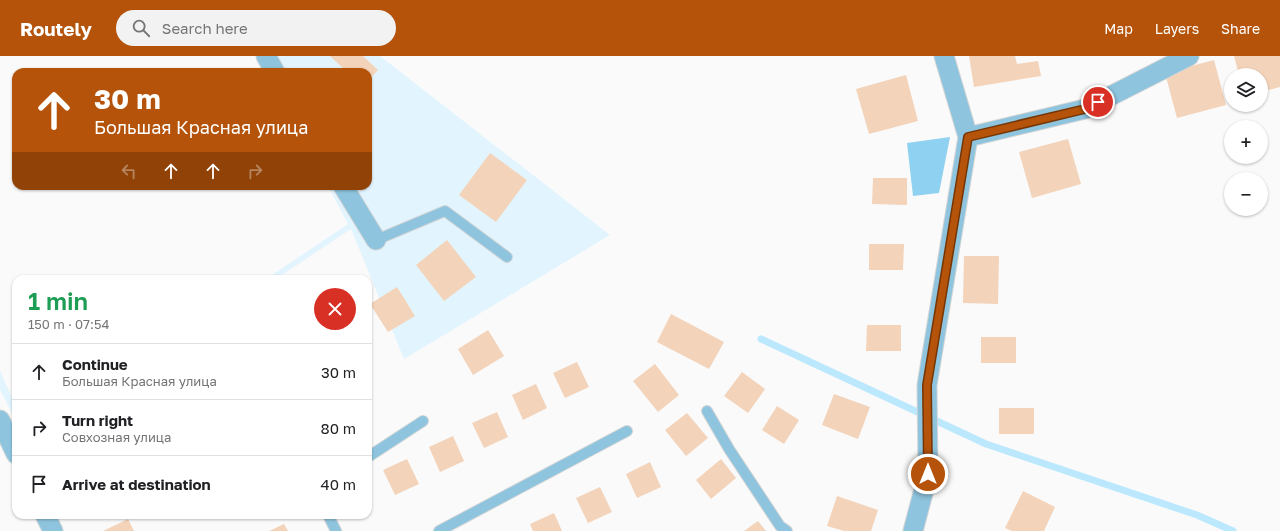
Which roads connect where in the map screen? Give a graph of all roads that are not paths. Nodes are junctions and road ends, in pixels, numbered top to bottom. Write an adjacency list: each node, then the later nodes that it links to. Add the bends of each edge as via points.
1 (266, 56): 4 (street)
2 (944, 56): 5 (street)
3 (1189, 56): 5 (street, via 1085,109)
4 (273, 68)
5 (968, 137): 21 (street, via 927,385 928,474)
6 (345, 190): 7 (street)
7 (376, 240): 8 (lane, via 446,211)
8 (507, 257)
9 (707, 411): 20 (lane, via 780,526)
10 (0, 420): 13 (street)
11 (423, 421): 14 (lane)
12 (627, 431): 19 (lane)
13 (12, 446)
14 (372, 454)
15 (47, 519): 17 (street)
16 (330, 519): 18 (lane)
17 (53, 531)
18 (336, 531)
19 (439, 531)
20 (787, 531)
21 (913, 531)

